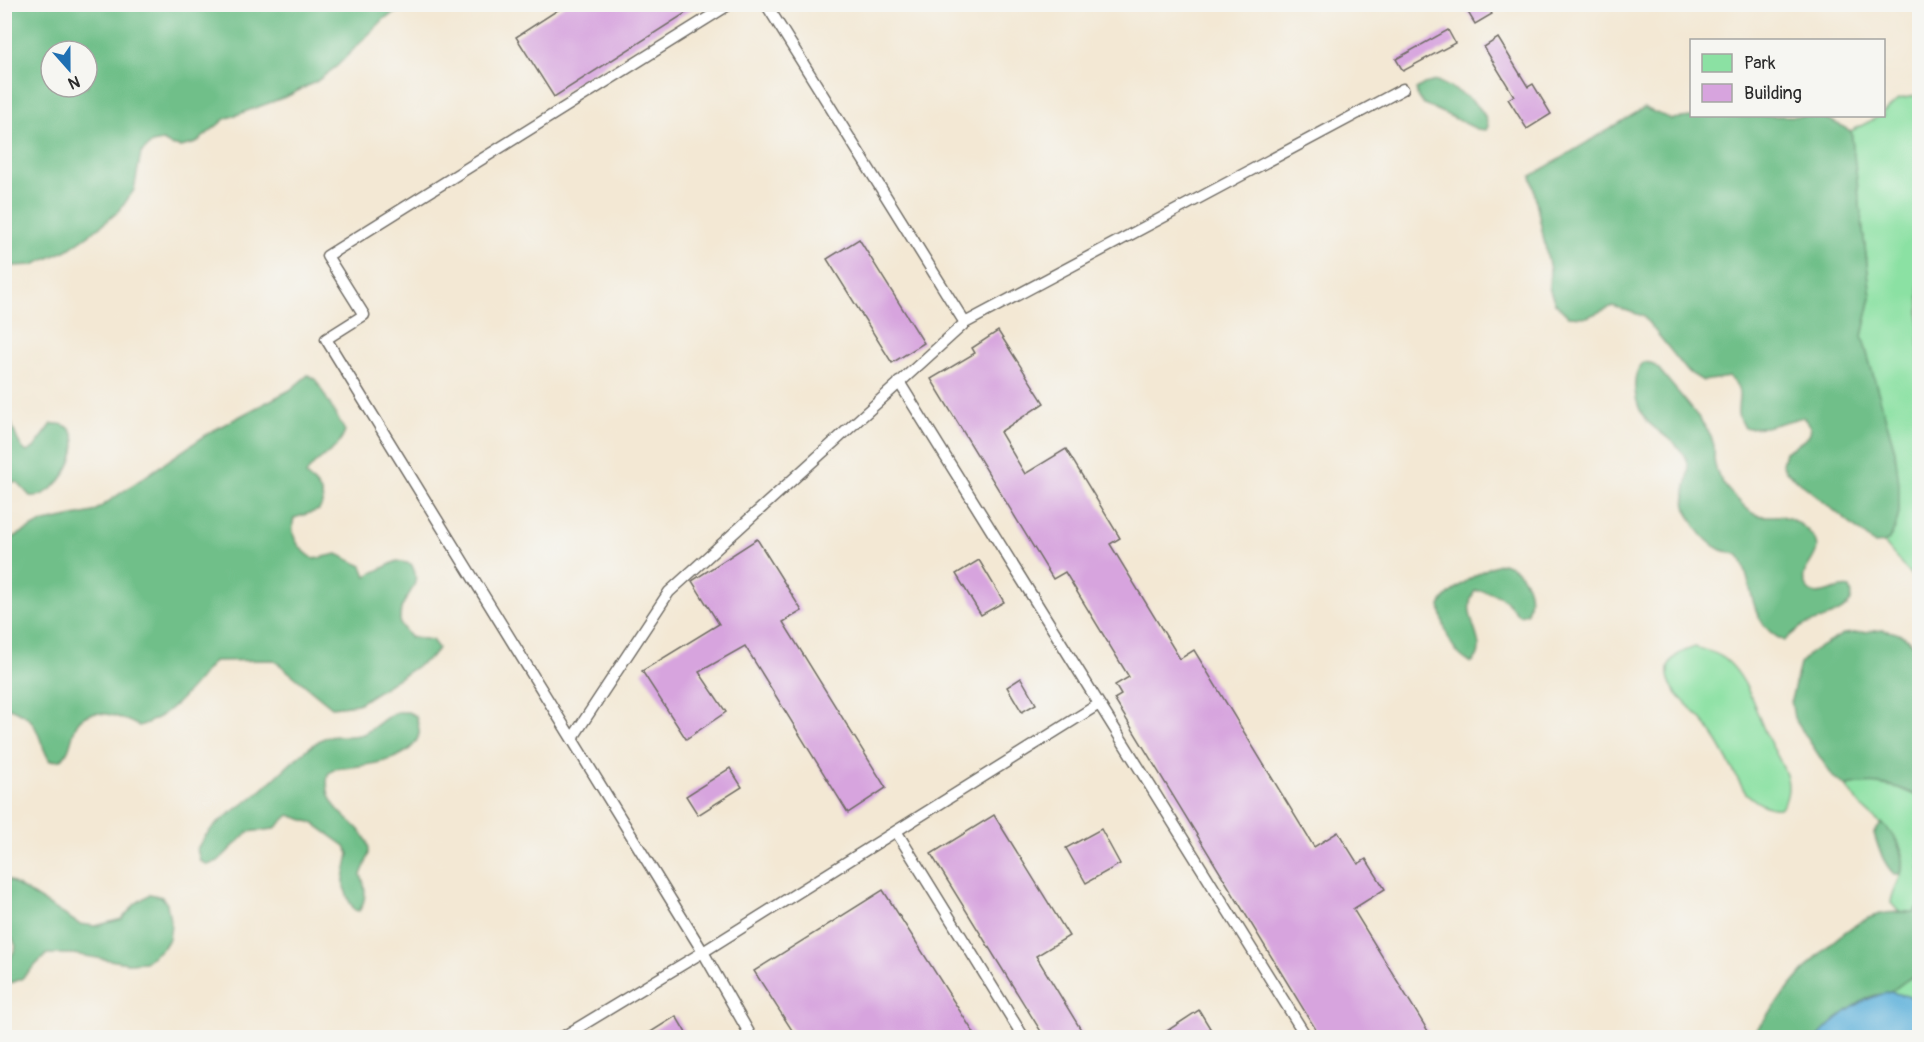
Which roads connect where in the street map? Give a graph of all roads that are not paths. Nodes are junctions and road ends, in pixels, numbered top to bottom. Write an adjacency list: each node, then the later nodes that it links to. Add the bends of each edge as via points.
1 (730, 4): 7 (lane, via 327,256 364,315 326,339)
2 (766, 4): 4 (lane)
3 (1403, 89): 4 (lane)
4 (965, 323): 5 (lane)
5 (899, 382): 6 (lane); 7 (lane, via 669,592)
6 (1099, 704): 8 (lane); 13 (lane)
7 (572, 739): 9 (lane)
8 (896, 831): 9 (lane); 12 (lane)
9 (703, 952): 10 (lane); 11 (lane)
10 (561, 1038)
11 (752, 1038)
12 (1024, 1038)
13 (1307, 1038)

